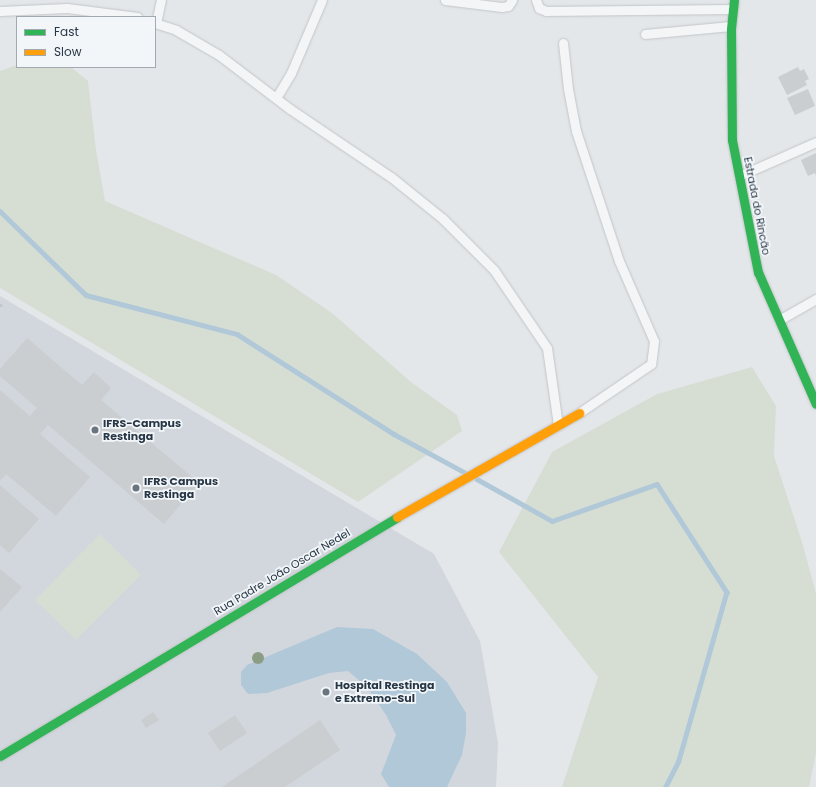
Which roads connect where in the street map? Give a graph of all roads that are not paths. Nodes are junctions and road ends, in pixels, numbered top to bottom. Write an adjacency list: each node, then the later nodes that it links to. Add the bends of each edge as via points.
1 (161, 0): 9 (lane)
2 (322, 0): 13 (lane, via 291,72)
3 (445, 0): 4 (lane, via 502,7 508,6)
4 (512, 0)
5 (536, 0): 6 (lane, via 539,8 546,11)
6 (733, 5): 10 (street, Estrada do Rincão)
7 (0, 11): 8 (lane, via 67,8)
8 (129, 16)
9 (156, 23): 13 (lane, via 176,30 219,55)
10 (731, 26): 11 (lane); 15 (street, Estrada do Rincão, via 732,140)
11 (645, 34)
12 (563, 43): 19 (lane, via 576,131 619,261 654,341 651,364)
13 (276, 98): 20 (lane, via 391,177 443,219 494,270 547,348)
14 (816, 142): 15 (lane)
15 (739, 176): 17 (street, Estrada do Rincão, via 758,272)
16 (816, 299): 17 (lane)
17 (779, 320): 18 (street, Estrada do Rincão)
18 (816, 404)
19 (579, 413): 20 (street, Rua Padre João Oscar Nedel)
20 (558, 424): 21 (street, Rua Padre João Oscar Nedel, via 383,525)
21 (0, 756)

